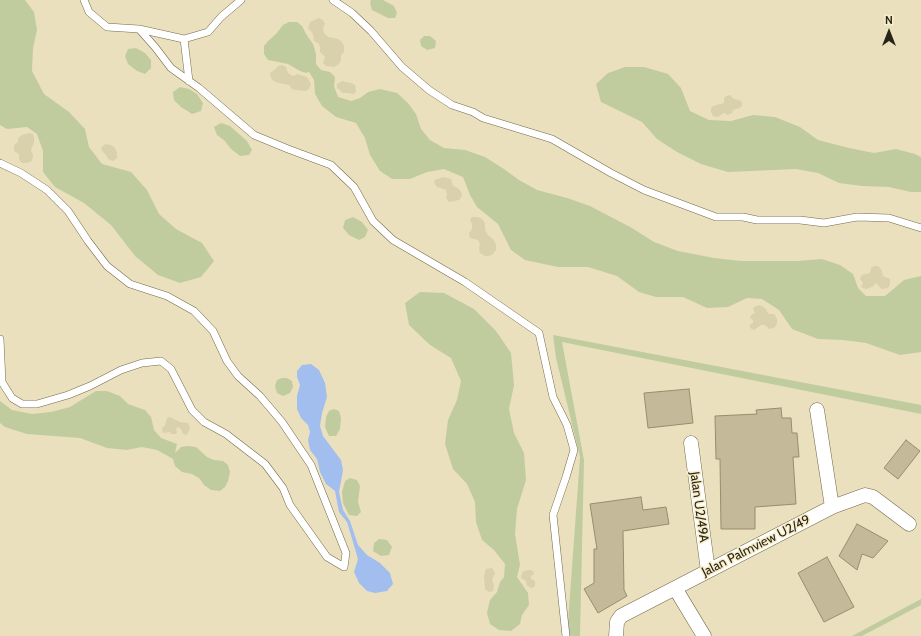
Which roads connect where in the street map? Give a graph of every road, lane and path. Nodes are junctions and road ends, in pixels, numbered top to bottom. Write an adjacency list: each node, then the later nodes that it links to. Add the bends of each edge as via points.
1 (84, 0): 4 (lane, via 89,12 107,27)
2 (241, 0): 5 (lane, via 208,32)
3 (333, 0): 8 (lane, via 371,31 402,67 452,105 483,118 552,139 644,190 716,217 743,216 757,220 824,223 857,217 889,218)
4 (139, 29): 5 (lane); 6 (lane, via 171,68)
5 (184, 39): 6 (lane)
6 (189, 81): 16 (lane, via 254,135 331,165 354,187 373,222 393,240 464,282 539,333 553,397 567,424 574,450 553,515)
7 (0, 163): 9 (lane, via 47,190 68,211 107,266 130,284 166,296 194,311 213,331 227,361 282,422 311,465 346,552 344,567 327,557 265,464 226,434 204,422 192,410 171,369 161,361 142,363 121,370 68,395 37,404 22,404 12,398 2,382)
8 (921, 228)
9 (0, 339)
10 (817, 410): 12 (street)
11 (691, 443): 14 (street, Jalan U2/49A)
12 (832, 507): 13 (street, Jalan Palmview U2/49, via 865,495 873,497); 14 (street, Jalan Palmview U2/49)
13 (909, 524)
14 (708, 571): 15 (street, Jalan Palmview U2/49)
15 (675, 588): 17 (street, Jalan Palmview U2/49, via 621,616 617,622); 18 (street)
16 (566, 636)
17 (616, 636)
18 (704, 636)

